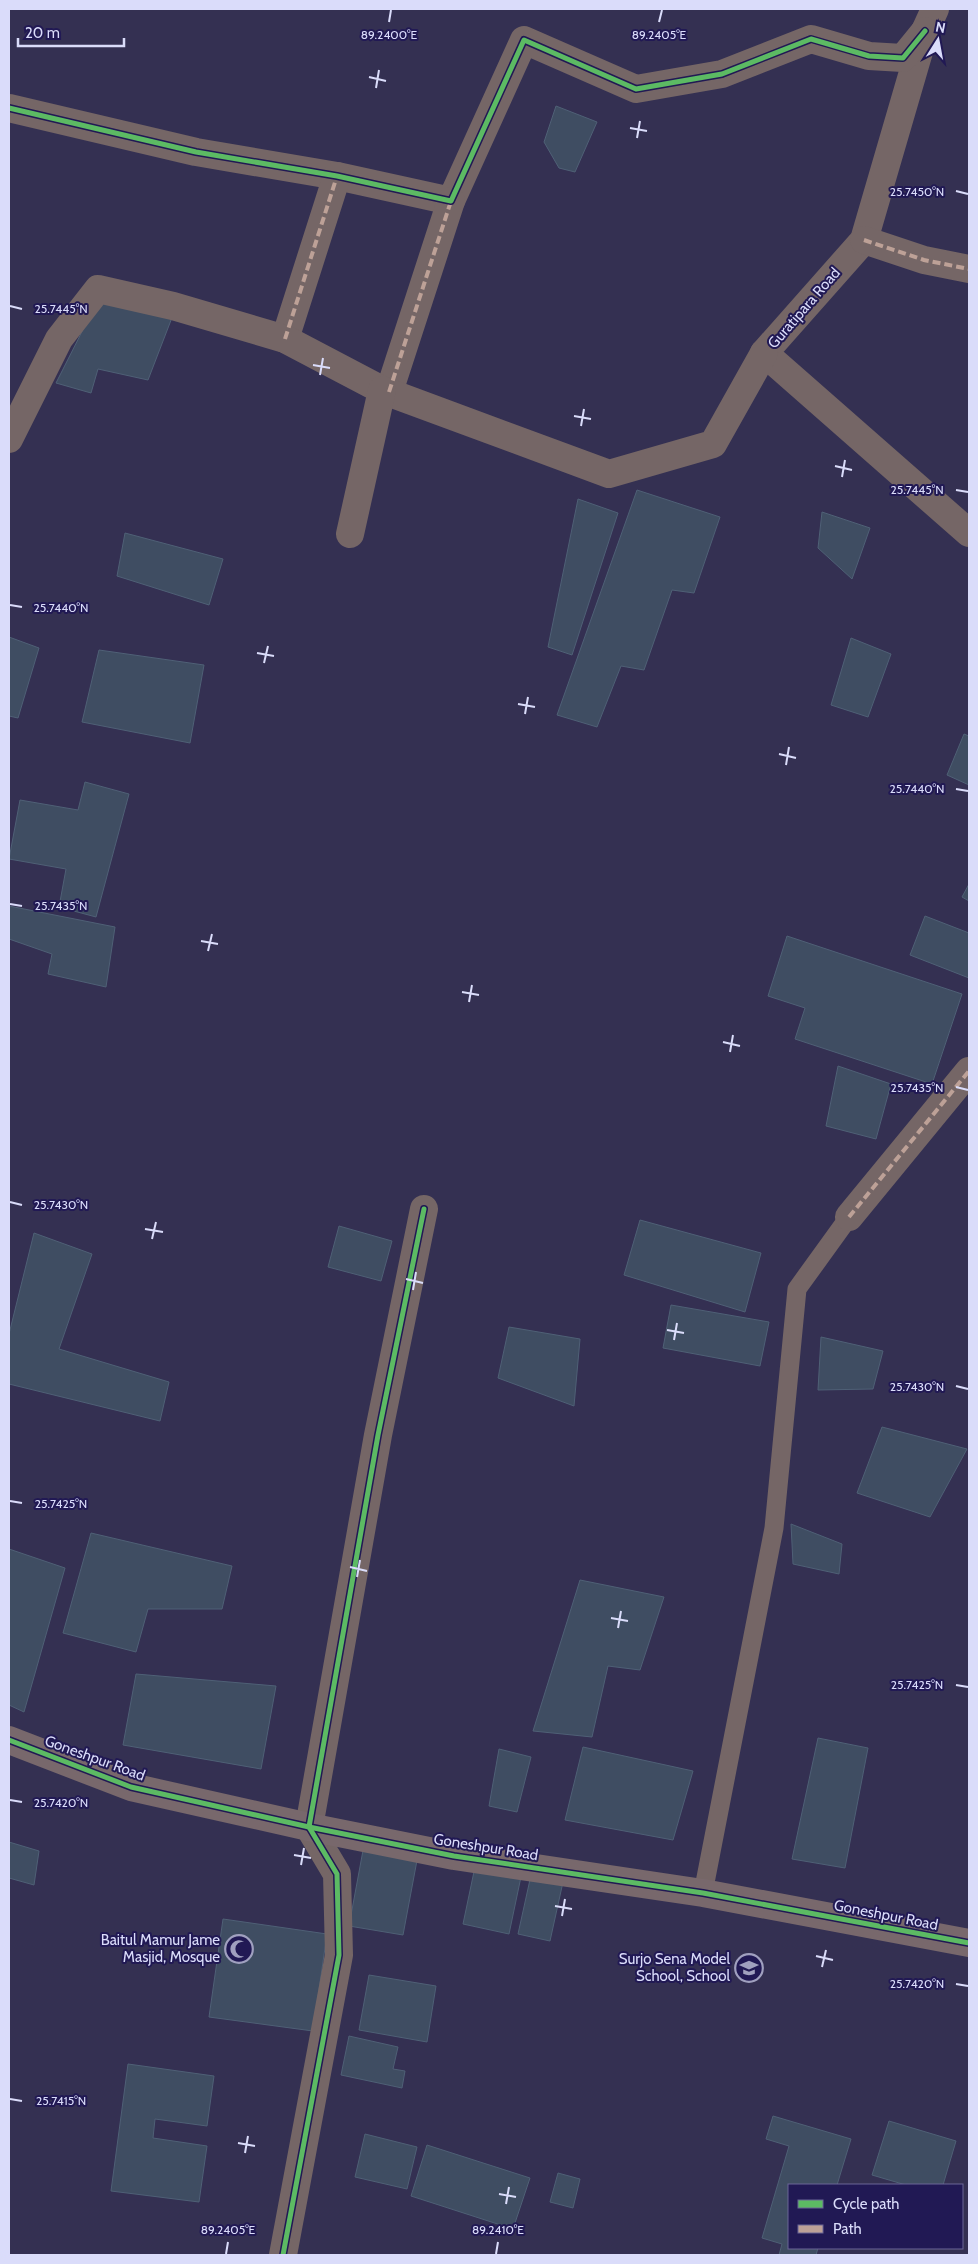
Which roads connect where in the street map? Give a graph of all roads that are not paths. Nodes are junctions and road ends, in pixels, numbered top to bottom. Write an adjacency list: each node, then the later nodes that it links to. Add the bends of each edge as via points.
1 (930, 20): 4 (street, via 903,58 869,56 811,39 722,74 636,89 524,40); 5 (street, Guratipara Road)
2 (9, 108): 3 (street, via 196,152)
3 (337, 176): 4 (street); 7 (street)
4 (451, 201): 9 (street)
5 (864, 240): 6 (street, via 924,260); 8 (street, Guratipara Road)
6 (969, 269)
7 (286, 339): 9 (street); 10 (street, via 173,306 98,289 59,339)
8 (764, 353): 9 (street, via 713,444 609,474); 11 (street, Guratipara Road)
9 (385, 391): 12 (street)
10 (9, 439)
11 (969, 533)
12 (350, 534)
13 (969, 1071): 15 (street)
14 (424, 1209): 17 (street, via 378,1435)
15 (849, 1217): 18 (lane, via 797,1289 774,1528)
16 (9, 1740): 17 (street, Goneshpur Road, via 131,1787)
17 (309, 1827): 18 (street, Goneshpur Road, via 454,1856); 20 (street, via 337,1874 340,1955)
18 (703, 1893): 19 (street, Goneshpur Road)
19 (969, 1943)
20 (283, 2255)

